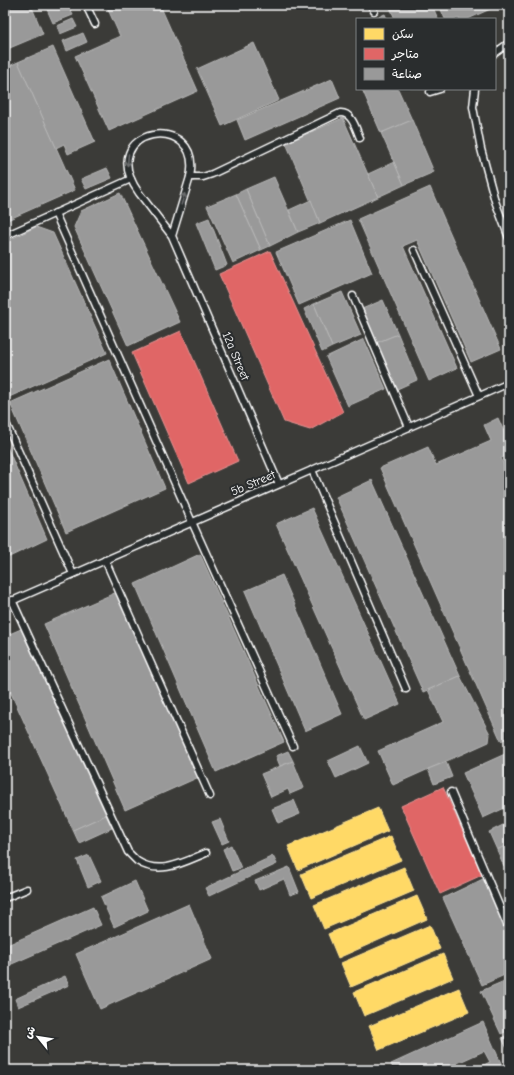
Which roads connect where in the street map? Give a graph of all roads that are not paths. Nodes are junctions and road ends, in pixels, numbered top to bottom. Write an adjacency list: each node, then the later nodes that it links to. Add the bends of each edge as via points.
1 (86, 5): 2 (lane)
2 (95, 24)
3 (509, 43): 4 (lane)
4 (496, 52)
5 (437, 90): 7 (lane)
6 (475, 90): 14 (lane, via 473,107 481,149 495,201)
7 (430, 92)
8 (360, 138): 9 (lane, via 349,116 340,112 212,174)
9 (190, 177): 10 (lane, 12a Street, one-way to 10, via 192,168 186,147 174,137 153,134 146,136 129,151 128,169); 13 (lane, 12a Street, one-way to 9)
10 (131, 179): 11 (lane); 13 (lane, 12a Street)
11 (55, 213): 12 (lane); 23 (lane)
12 (5, 236)
13 (172, 236): 22 (lane, 12a Street)
14 (509, 238)
15 (414, 250): 18 (lane)
16 (353, 296): 20 (lane)
17 (509, 383): 18 (lane, 5b Street)
18 (478, 396): 20 (lane, 5b Street)
19 (5, 421): 25 (lane)
20 (409, 426): 21 (lane, 5b Street)
21 (312, 470): 22 (lane, 5b Street); 28 (lane)
22 (279, 484): 23 (lane, 5b Street)
23 (192, 522): 24 (lane, 5b Street); 29 (lane)
24 (105, 560): 25 (lane, 5b Street); 31 (lane)
25 (73, 574): 26 (lane, 5b Street)
26 (12, 600): 27 (lane, 5b Street); 32 (lane, via 128,852 142,863 160,868 173,867)
27 (5, 604)
28 (406, 689)
29 (293, 746)
30 (451, 792): 35 (lane)
31 (210, 796)
32 (206, 853)
33 (27, 889): 34 (lane)
34 (5, 898)
35 (509, 929)

